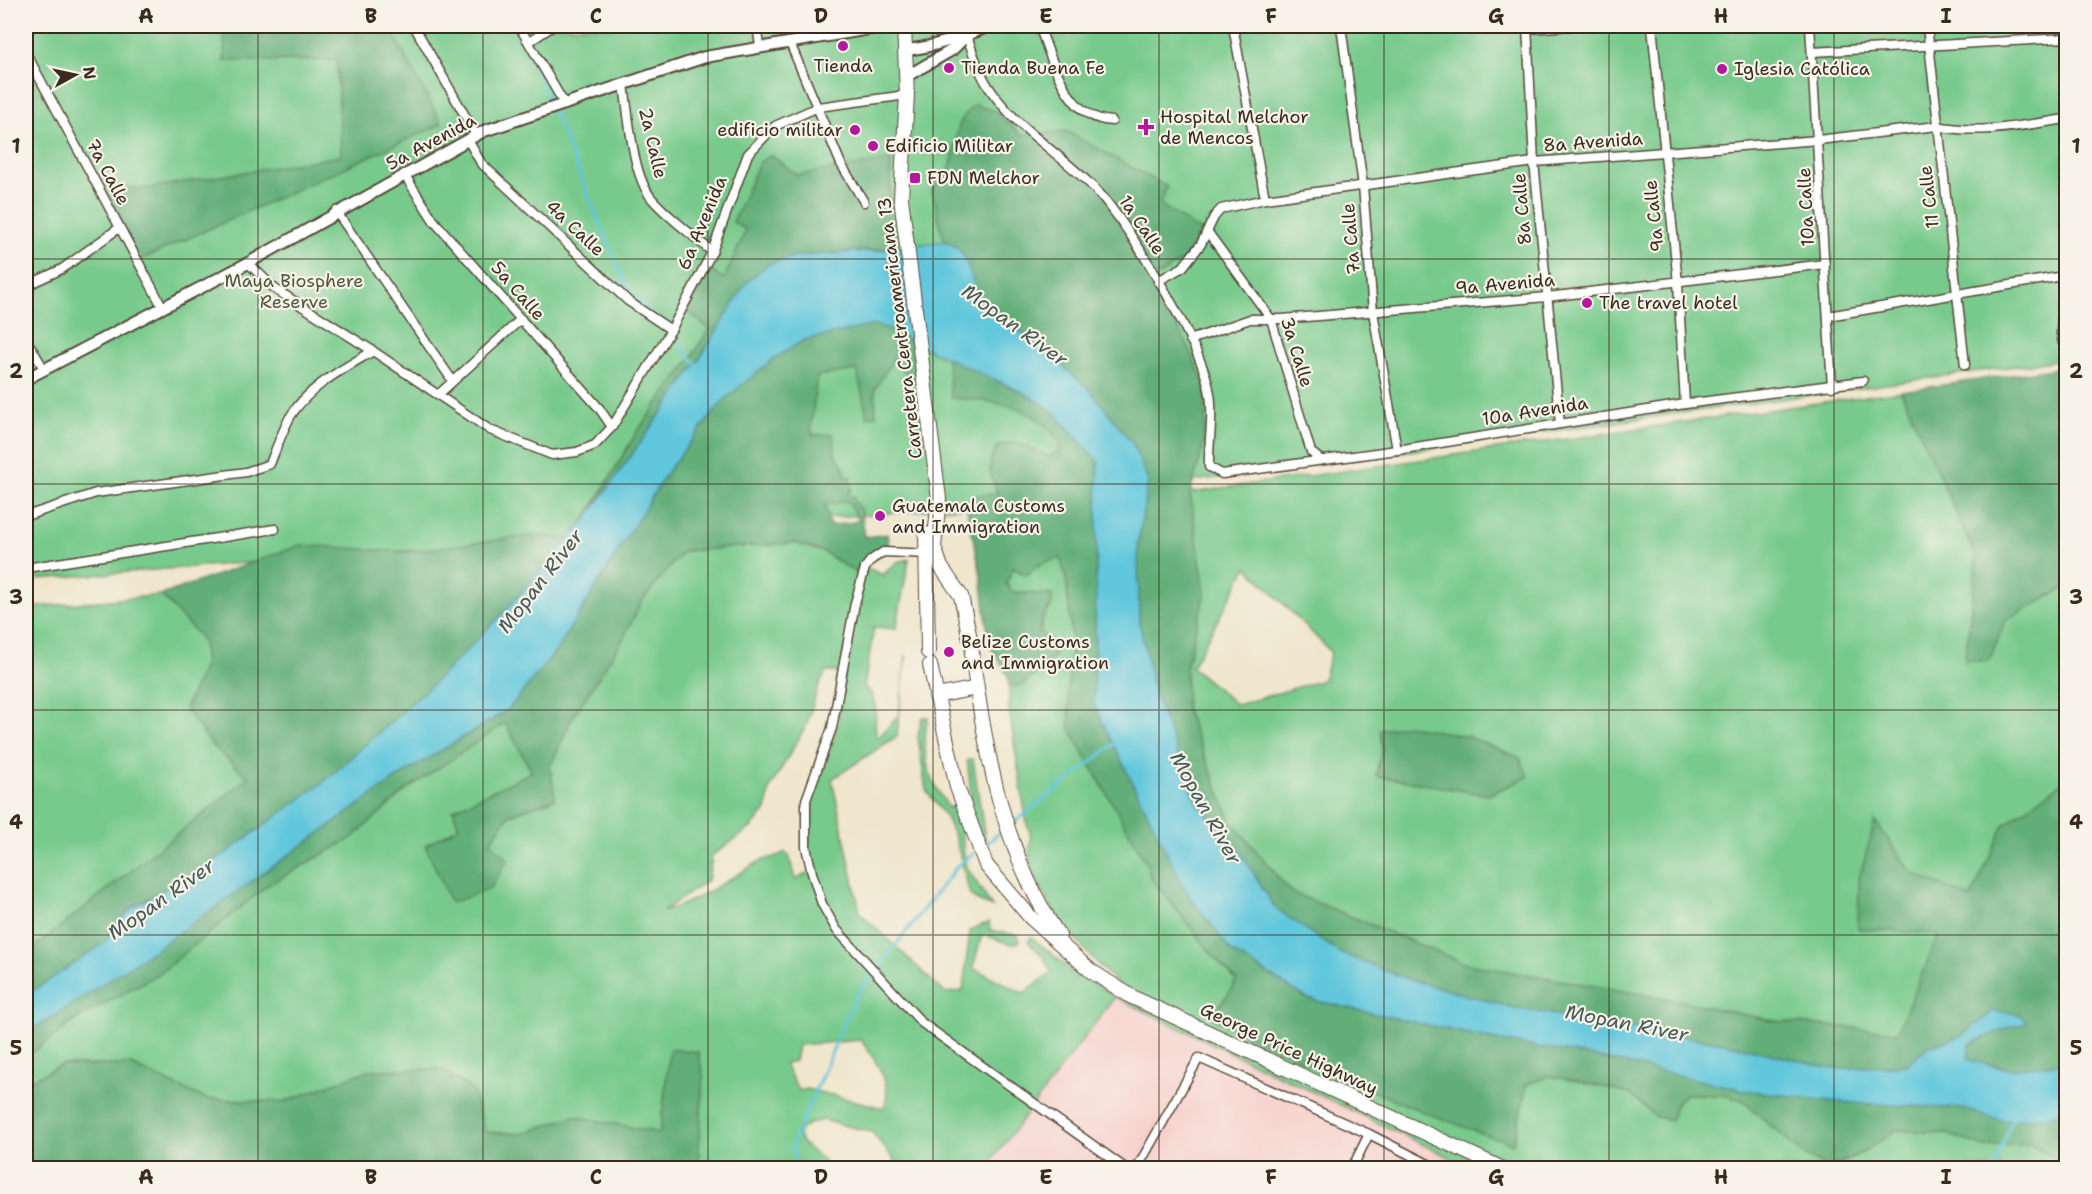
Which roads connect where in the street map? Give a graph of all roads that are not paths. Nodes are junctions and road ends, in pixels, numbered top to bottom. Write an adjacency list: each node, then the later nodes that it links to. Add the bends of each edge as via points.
1 (414, 26): 33 (street, 4a Calle)
2 (519, 26): 18 (street)
3 (553, 26): 18 (street)
4 (757, 26): 20 (street)
5 (887, 26): 19 (street, 5a Avenida)
6 (904, 26): 22 (highway, Carretera Centroamericana 13)
7 (989, 26): 16 (street)
8 (1039, 26): 31 (street, via 1067,94 1084,111 1100,120)
9 (1233, 26): 39 (street)
10 (1341, 26): 38 (street, 7a Calle)
11 (1571, 26): 15 (street)
12 (1652, 26): 35 (street, 9a Calle)
13 (1810, 26): 23 (street, 10a Calle)
14 (1927, 26): 21 (street, 11 Calle)
15 (1527, 27): 36 (street, 8a Calle)
16 (967, 36): 22 (street); 25 (street, via 952,50); 49 (street, 1a Calle, via 979,69 996,97 1029,133 1099,192)
17 (2067, 38): 21 (street)
18 (529, 42): 28 (street)
19 (790, 43): 20 (street, 5a Avenida); 29 (street)
20 (760, 46): 26 (street, 5a Avenida, via 705,57)
21 (1930, 46): 23 (street); 32 (street, 11 Calle)
22 (906, 50): 25 (highway, Carretera Centroamericana 13)
23 (1812, 52): 34 (street, 10a Calle)
24 (26, 53): 42 (street, 7a Calle)
25 (907, 76): 27 (highway, Carretera Centroamericana 13)
26 (624, 85): 28 (street, 5a Avenida); 45 (street, 2a Calle, via 644,187 652,200)
27 (907, 95): 29 (street, 6a Avenida); 77 (highway, Carretera Centroamericana 13, via 900,183 928,401)
28 (565, 105): 33 (street, 5a Avenida)
29 (818, 107): 40 (street, via 841,164); 45 (street, 6a Avenida, via 775,126 748,154)
30 (2067, 119): 32 (street, 8a Avenida, via 1978,130)
31 (1113, 121)
32 (1937, 126): 34 (street, 8a Avenida); 52 (street, 11 Calle)
33 (472, 137): 37 (street, 5a Avenida); 59 (street, 4a Calle, via 481,163 628,302)
34 (1818, 140): 35 (street, 8a Avenida); 47 (street, 10a Calle)
35 (1664, 153): 36 (street, 8a Avenida); 50 (street, 9a Calle)
36 (1534, 162): 38 (street, 8a Avenida); 53 (street, 8a Calle)
37 (404, 174): 41 (street, 5a Avenida); 57 (street, 5a Calle, via 434,221)
38 (1363, 186): 39 (street, 8a Avenida); 55 (street, 7a Calle)
39 (1264, 200): 43 (street, 8a Avenida, via 1221,209)
40 (864, 202)
41 (336, 212): 46 (street, 5a Avenida); 67 (street)
42 (119, 228): 51 (street, via 62,269); 54 (street, 7a Calle)
43 (1207, 231): 49 (street, 8a Avenida, via 1183,267); 58 (street, 3a Calle)
44 (2067, 235): 48 (street)
45 (712, 252): 59 (street, 6a Avenida)
46 (248, 263): 54 (street, 5a Avenida); 63 (street, via 275,289)
47 (1826, 264): 50 (street, 9a Avenida); 56 (street, 10a Calle)
48 (2063, 276): 52 (street); 62 (street)
49 (1158, 281): 61 (street, 1a Calle)
50 (1678, 283): 53 (street, 9a Avenida); 71 (street, 9a Calle)
51 (26, 286)
52 (1957, 296): 56 (street); 64 (street, 11 Calle)
53 (1546, 297): 55 (street, 9a Avenida); 72 (street, 8a Calle)
54 (162, 306): 65 (street, 5a Avenida)
55 (1373, 312): 58 (street, 9a Avenida); 74 (street, 7a Calle)
56 (1828, 316): 69 (street, 10a Calle)
57 (521, 319): 67 (street); 73 (street, 5a Calle)
58 (1271, 319): 61 (street, 9a Avenida, via 1238,322); 75 (street, 3a Calle, via 1311,452)
59 (670, 330): 73 (street, 6a Avenida)
60 (26, 339): 65 (street)
61 (1190, 340): 76 (street, 1a Calle, via 1210,394 1209,467)
62 (2065, 343)
63 (373, 351): 70 (street); 78 (street, via 325,381 303,401 290,418 270,464 246,472 96,493)
64 (1965, 365)
65 (44, 369): 66 (street, 5a Avenida)
66 (26, 379)
67 (452, 380): 70 (street)
68 (1863, 381): 69 (street, 10a Avenida)
69 (1832, 387): 71 (street, 10a Avenida)
70 (439, 394): 73 (street, 6a Avenida, via 490,430 552,455 595,445)
71 (1685, 404): 72 (street, 10a Avenida)
72 (1560, 424): 74 (street, 10a Avenida)
73 (612, 427)
74 (1397, 450): 75 (street, 10a Avenida)
75 (1321, 460): 76 (street, 10a Avenida, via 1222,474)
76 (1213, 471)
77 (934, 510): 80 (highway, George Price Highway)
78 (26, 516)
79 (275, 529): 81 (street)
80 (931, 554): 82 (highway, George Price Highway, via 961,596); 83 (highway, George Price Highway, via 929,658); 86 (street, via 883,552 865,568 832,728 806,800 806,847 812,873 822,904 836,929 922,1023)
81 (26, 568)
82 (977, 688): 83 (highway); 84 (highway, George Price Highway, via 995,787 1008,833 1030,887)
83 (936, 696): 84 (highway, George Price Highway, via 957,787 986,865 1017,904)
84 (1069, 950): 90 (highway, George Price Highway, via 1101,979 1132,997)
85 (1369, 1134): 87 (street, via 1199,1058); 88 (street); 89 (street)
86 (1125, 1168)
87 (1137, 1168)
88 (1352, 1168)
89 (1436, 1168)
90 (1502, 1168)

